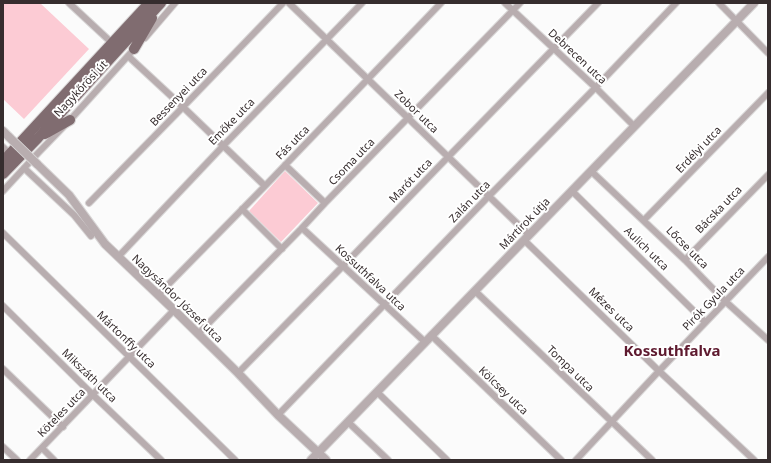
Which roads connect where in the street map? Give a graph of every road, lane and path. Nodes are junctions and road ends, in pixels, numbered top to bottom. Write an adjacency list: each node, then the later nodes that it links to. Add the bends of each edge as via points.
1 (69, 3): 19 (street)
2 (175, 3): 22 (street, Nagykőrösi út)
3 (283, 3): 26 (street, Bessenyei utca)
4 (289, 3): 18 (street, Zobor utca)
5 (362, 3): 18 (street, Emőke utca)
6 (441, 3): 23 (street, Fás utca)
7 (505, 3): 16 (street, Debrecen utca)
8 (520, 3): 16 (street, Csoma utca)
9 (598, 3): 20 (street, Marót utca)
10 (676, 3): 24 (street, Zalán utca)
11 (720, 3): 15 (street)
12 (730, 3): 15 (street)
13 (754, 3): 17 (street, Mártírok útja)
14 (155, 5): 19 (main road, Nagykőrösi út); 22 (main road, via 152,21); 31 (main road, Nagykőrösi út)
15 (725, 8): 17 (street)
16 (513, 10): 20 (street, Debrecen utca); 27 (street, Csoma utca)
17 (737, 21): 21 (street); 29 (street, Mártírok útja)
18 (326, 40): 23 (street, Zobor utca); 32 (street, Emőke utca)
19 (112, 43): 33 (main road, Nagykőrösi út)
20 (554, 49): 24 (street, Debrecen utca); 34 (street, Marót utca)
21 (768, 52)
22 (131, 53): 26 (street); 28 (street, Nagykőrösi út)
23 (368, 79): 27 (street, Zobor utca); 35 (street, Fás utca)
24 (595, 87): 29 (street, Debrecen utca); 43 (street, Zalán utca)
25 (768, 93): 47 (street, Erdélyi utca)
26 (183, 107): 32 (street); 44 (street, Bessenyei utca)
27 (408, 118): 34 (street, Zobor utca); 45 (street, Csoma utca)
28 (70, 120): 31 (main road); 36 (street, Nagykőrösi út)
29 (634, 126): 37 (street, Mártírok útja)
30 (3, 131): 53 (street, Nagysándor József utca, bridge, via 68,195)
31 (38, 138): 38 (main road, Nagykőrösi út)
32 (223, 146): 40 (street); 53 (street, Emőke utca)
33 (5, 154)
34 (448, 157): 43 (street, Zobor utca); 56 (street, Marót utca)
35 (286, 165): 40 (street, Fás utca); 45 (street)
36 (24, 168): 41 (street, Nagykőrösi út); 50 (street, via 74,215)
37 (591, 171): 42 (street, Mártírok útja); 47 (street, Lőcse utca)
38 (3, 174)
39 (768, 175): 55 (street, Bácska utca)
40 (265, 186): 46 (street, Fás utca)
41 (3, 191)
42 (572, 191): 51 (street, Mártírok útja); 63 (street, Aulich utca)
43 (489, 196): 51 (street, Zobor utca); 60 (street, Zalán utca)
44 (89, 203)
45 (325, 203): 48 (street, Csoma utca)
46 (242, 209): 52 (street); 58 (street, Fás utca)
47 (644, 220): 55 (street, Lőcse utca)
48 (302, 228): 52 (street, Csoma utca); 56 (street, Kossuthfalva utca)
49 (3, 233): 68 (street, Mártonffy utca)
50 (91, 236)
51 (526, 238): 57 (street, Mártírok útja); 70 (street, Mézes utca)
52 (282, 248): 64 (street, Csoma utca)
53 (118, 257): 58 (street, Nagysándor József utca)
54 (768, 257): 59 (street, Pirók Gyula utca)
55 (685, 260): 59 (street, Lőcse utca)
56 (343, 266): 60 (street, Kossuthfalva utca); 71 (street, Marót utca)
57 (474, 291): 65 (street, Mártírok útja); 76 (street, Tompa utca)
58 (158, 295): 62 (street, Nagysándor József utca)
59 (725, 300): 63 (street, Pirók Gyula utca); 66 (street, Lőcse utca)
60 (384, 304): 67 (street, Kossuthfalva utca); 74 (street, Zalán utca)
61 (3, 306): 73 (street, Mikszáth utca)
62 (174, 310): 64 (street, Nagysándor József utca); 68 (street, Köteles utca)
63 (705, 322): 70 (street, Pirók Gyula utca)
64 (198, 334): 71 (street, Nagysándor József utca)
65 (431, 336): 67 (street, Mártírok útja); 91 (street, Kölcsey utca)
66 (767, 337)
67 (424, 342): 72 (street, Mártírok útja)
68 (129, 357): 73 (street, Köteles utca); 86 (street, Mártonffy utca)
69 (3, 369): 77 (street)
70 (659, 371): 76 (street, Pirók Gyula utca); 81 (street, Mézes utca)
71 (238, 373): 74 (street, Nagysándor József utca)
72 (377, 392): 75 (street, Mártírok útja); 90 (street)
73 (93, 395): 77 (street, Köteles utca); 85 (street, Mikszáth utca)
74 (278, 415): 80 (street, Nagysándor József utca)
75 (348, 422): 80 (street, Mártírok útja); 89 (street)
76 (611, 422): 92 (street, Pirók Gyula utca); 93 (street, Tompa utca)
77 (62, 427): 79 (street, Köteles utca)
78 (3, 447): 82 (street)
79 (42, 448): 83 (street, Köteles utca); 84 (street)
80 (319, 453): 87 (street, Mártírok útja); 88 (street, Nagysándor József utca)
81 (751, 459)
82 (16, 460)
83 (30, 460)
84 (54, 460)
85 (161, 460)
86 (235, 460)
87 (311, 460)
88 (326, 460)
89 (388, 460)
90 (447, 460)
91 (561, 460)
92 (576, 460)
93 (652, 460)

